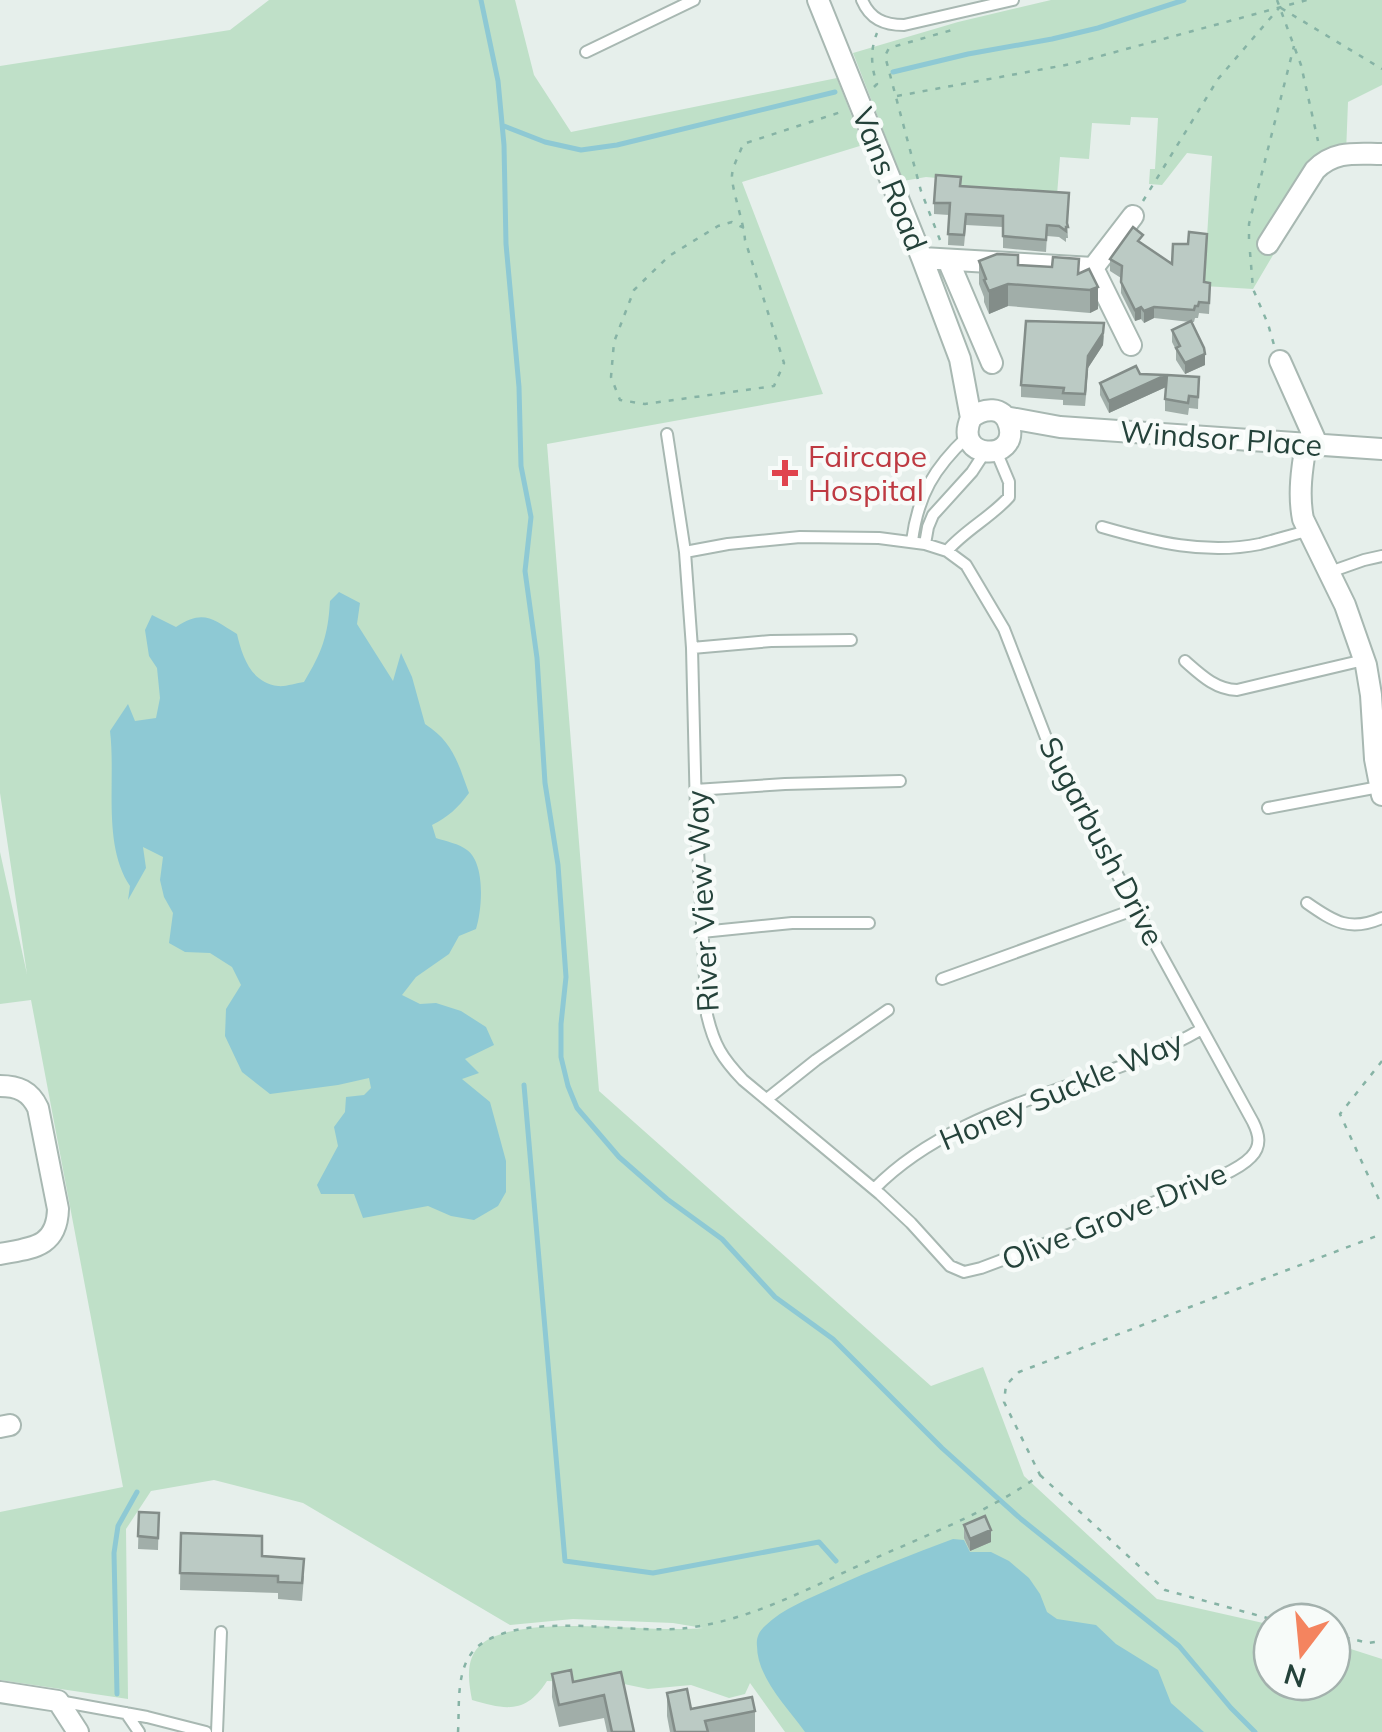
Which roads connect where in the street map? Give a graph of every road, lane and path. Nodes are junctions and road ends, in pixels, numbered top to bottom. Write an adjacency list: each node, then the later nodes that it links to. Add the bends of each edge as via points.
1 (694, 0): 11 (lane)
2 (818, 0): 14 (street, Vans Road)
3 (862, 0): 8 (lane)
4 (1012, 0): 8 (lane, via 904,25)
5 (1277, 0): 7 (path)
6 (1307, 0): 7 (path)
7 (1280, 7): 10 (path); 12 (path); 13 (path, via 1071,64); 17 (path, via 1218,79)
8 (882, 22): 14 (path, via 871,67 877,84)
9 (961, 27): 13 (path, via 888,48)
10 (1294, 46): 16 (path); 24 (path, via 1249,224 1252,290)
11 (586, 52)
12 (1382, 69)
13 (897, 96): 21 (path, via 921,191)
14 (864, 98): 18 (path, via 743,144 732,176); 20 (street, Vans Road)
15 (1382, 154): 16 (street, via 1346,153)
16 (1323, 162): 19 (street)
17 (1133, 216): 22 (street)
18 (744, 228): 18 (path, via 784,363 774,386 645,404 620,400 611,377 614,342 634,290 669,256 718,226 732,222)
19 (1268, 244)
20 (922, 258): 21 (street); 26 (street, Vans Road, via 960,359 982,392)
21 (948, 260): 22 (street); 25 (street)
22 (1094, 268): 23 (street)
23 (1130, 345)
24 (1280, 361): 29 (street)
25 (992, 363)
26 (984, 420): 27 (street, Windsor Place); 31 (street, via 971,444); 31 (street, via 1010,426); 34 (lane, via 927,486)
27 (1060, 427): 29 (street, Windsor Place); 31 (street, Windsor Place)
28 (668, 434): 37 (lane, River View Way)
29 (1311, 444): 30 (street, Windsor Place); 33 (street, via 1300,506)
30 (1382, 448)
31 (996, 449): 35 (lane, via 933,515); 36 (lane, via 1009,497)
32 (1102, 528): 33 (lane, via 1209,548)
33 (1307, 531): 39 (street)
34 (912, 542): 35 (lane); 37 (lane, via 800,537)
35 (925, 544): 36 (lane)
36 (947, 551): 50 (lane, Sugarbush Drive, via 966,566 1004,630 1055,761)
37 (685, 552): 41 (lane, River View Way)
38 (1382, 556): 39 (lane)
39 (1330, 572): 42 (street)
40 (850, 640): 41 (lane)
41 (692, 648): 46 (lane, River View Way)
42 (1364, 660): 43 (lane, via 1237,690 1213,684); 44 (street)
43 (1185, 662)
44 (1377, 695): 47 (street)
45 (900, 781): 46 (lane)
46 (695, 790): 53 (lane, River View Way)
47 (1380, 791): 48 (lane)
48 (1268, 808)
49 (1307, 903): 51 (lane, via 1345,924)
50 (1136, 909): 54 (lane); 56 (lane, Sugarbush Drive)
51 (1382, 918)
52 (870, 922): 53 (lane)
53 (702, 932): 59 (lane, River View Way, via 712,1038 723,1059)
54 (942, 980)
55 (888, 1010): 59 (lane)
56 (1202, 1029): 60 (lane, Sugarbush Drive); 61 (lane, Honey Suckle Way, via 963,1128 912,1156)
57 (1382, 1061): 62 (path, via 1340,1114)
58 (0, 1086): 64 (street, via 21,1089 38,1108 58,1222 39,1246)
59 (767, 1099): 61 (lane, River View Way)
60 (1258, 1133): 65 (lane, Olive Grove Drive, via 1252,1156 1204,1183 972,1272)
61 (874, 1189): 65 (lane, River View Way)
62 (1382, 1206)
63 (1382, 1234): 66 (path, via 1018,1372 1006,1385 1004,1402)
64 (0, 1254)
65 (950, 1266)
66 (1040, 1474): 67 (path, via 1164,1590); 78 (path, via 996,1504 742,1618 684,1629 512,1630 481,1643 463,1666)
67 (1252, 1614)
68 (220, 1632): 77 (lane)
69 (1352, 1640): 70 (path)
70 (1382, 1641)
71 (0, 1692): 72 (street)
72 (58, 1701): 73 (lane); 74 (street)
73 (126, 1712): 75 (lane); 76 (lane)
74 (78, 1732)
75 (139, 1732)
76 (206, 1732)
77 (217, 1732)
78 (458, 1732)

